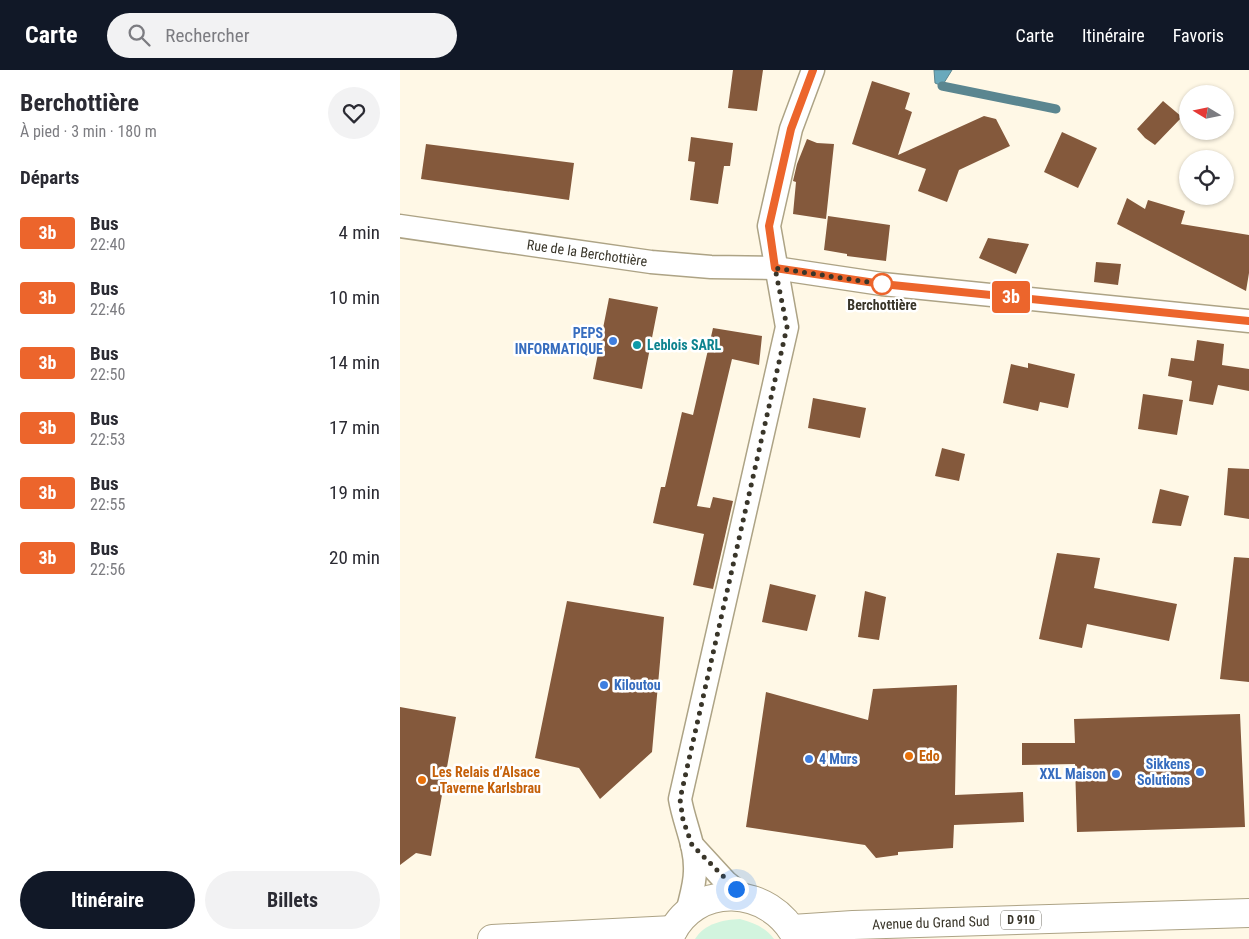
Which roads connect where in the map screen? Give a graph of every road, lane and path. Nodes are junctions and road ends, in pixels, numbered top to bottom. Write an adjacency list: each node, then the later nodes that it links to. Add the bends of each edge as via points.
1 (814, 70): 3 (street, via 791,129 769,226)
2 (400, 226): 3 (street, Rue de la Berchottière, via 651,262)
3 (775, 268): 4 (street, Rue de la Berchottière, via 882,284); 5 (street, via 787,327 680,799)
4 (1249, 321)
5 (692, 845): 6 (street, via 726,882); 8 (street, via 695,872)
6 (745, 897): 8 (main road, via 726,896 707,901); 9 (main road, via 764,903 780,914)
7 (1249, 913): 9 (main road, Avenue du Grand Sud / D 910, via 853,925)
8 (676, 927): 10 (main road)
9 (795, 934)
10 (492, 939)

